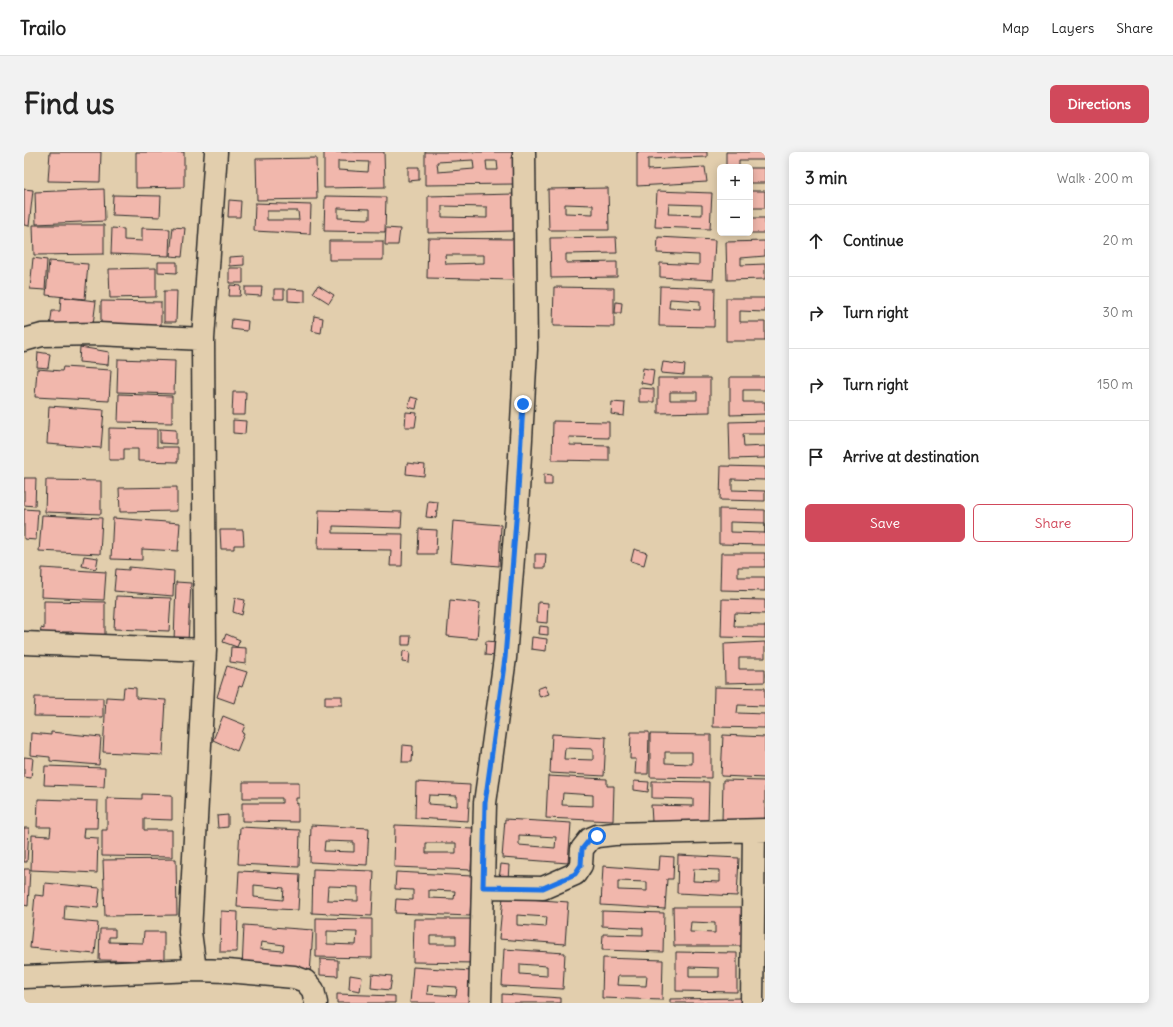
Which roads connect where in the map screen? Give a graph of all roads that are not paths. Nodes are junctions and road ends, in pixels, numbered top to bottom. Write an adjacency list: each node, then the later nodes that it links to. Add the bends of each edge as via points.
1 (216, 152): 3 (street)
2 (524, 152): 8 (street, via 526,348 523,404 505,658 485,803)
3 (202, 339): 4 (street, via 98,334 42,335); 6 (street)
4 (24, 340)
5 (24, 643): 6 (street)
6 (205, 650): 9 (street, via 190,932)
7 (759, 831): 8 (street, via 597,836 590,839 582,849 581,865 575,874 564,879 543,888); 13 (street)
8 (483, 887): 12 (street)
9 (195, 970): 10 (street); 11 (street, via 294,977 305,982 313,990)
10 (24, 977)
11 (316, 1003)
12 (480, 1003)
13 (752, 1003)

